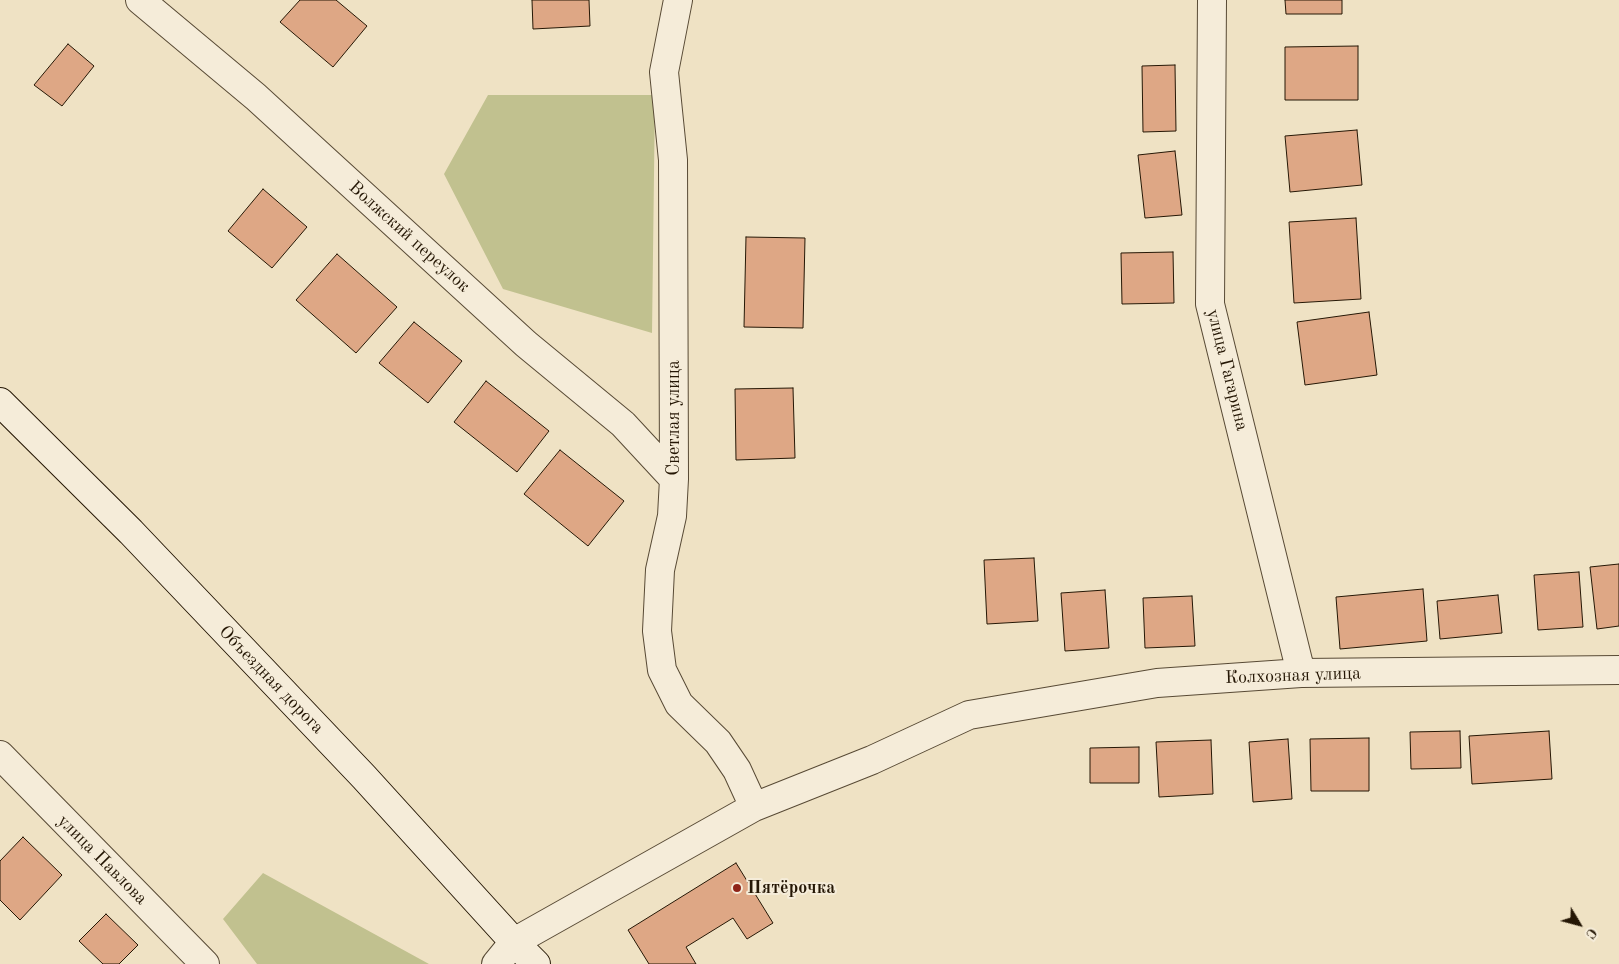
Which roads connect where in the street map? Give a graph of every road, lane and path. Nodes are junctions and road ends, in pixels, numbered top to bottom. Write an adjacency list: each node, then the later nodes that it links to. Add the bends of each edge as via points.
1 (140, 0): 5 (street, Волжский переулок, via 256,97 526,344 624,424)
2 (678, 0): 5 (street, Светлая улица, via 664,72 673,160)
3 (1212, 0): 7 (street, улица Гагарина, via 1210,304)
4 (0, 402): 10 (street, Объездная дорога, via 138,540 364,777)
5 (674, 479): 9 (street, Светлая улица, via 672,516 660,570 657,631 662,670 679,704 718,742 737,770)
6 (1619, 670): 7 (street, Колхозная улица)
7 (1301, 673): 9 (street, Колхозная улица, via 1157,682 969,715 872,760)
8 (0, 755): 11 (street, улица Павлова)
9 (754, 807): 10 (street, Колхозная улица)
10 (514, 942): 12 (street); 13 (street, Объездная дорога)
11 (205, 964)
12 (496, 964)
13 (536, 964)

